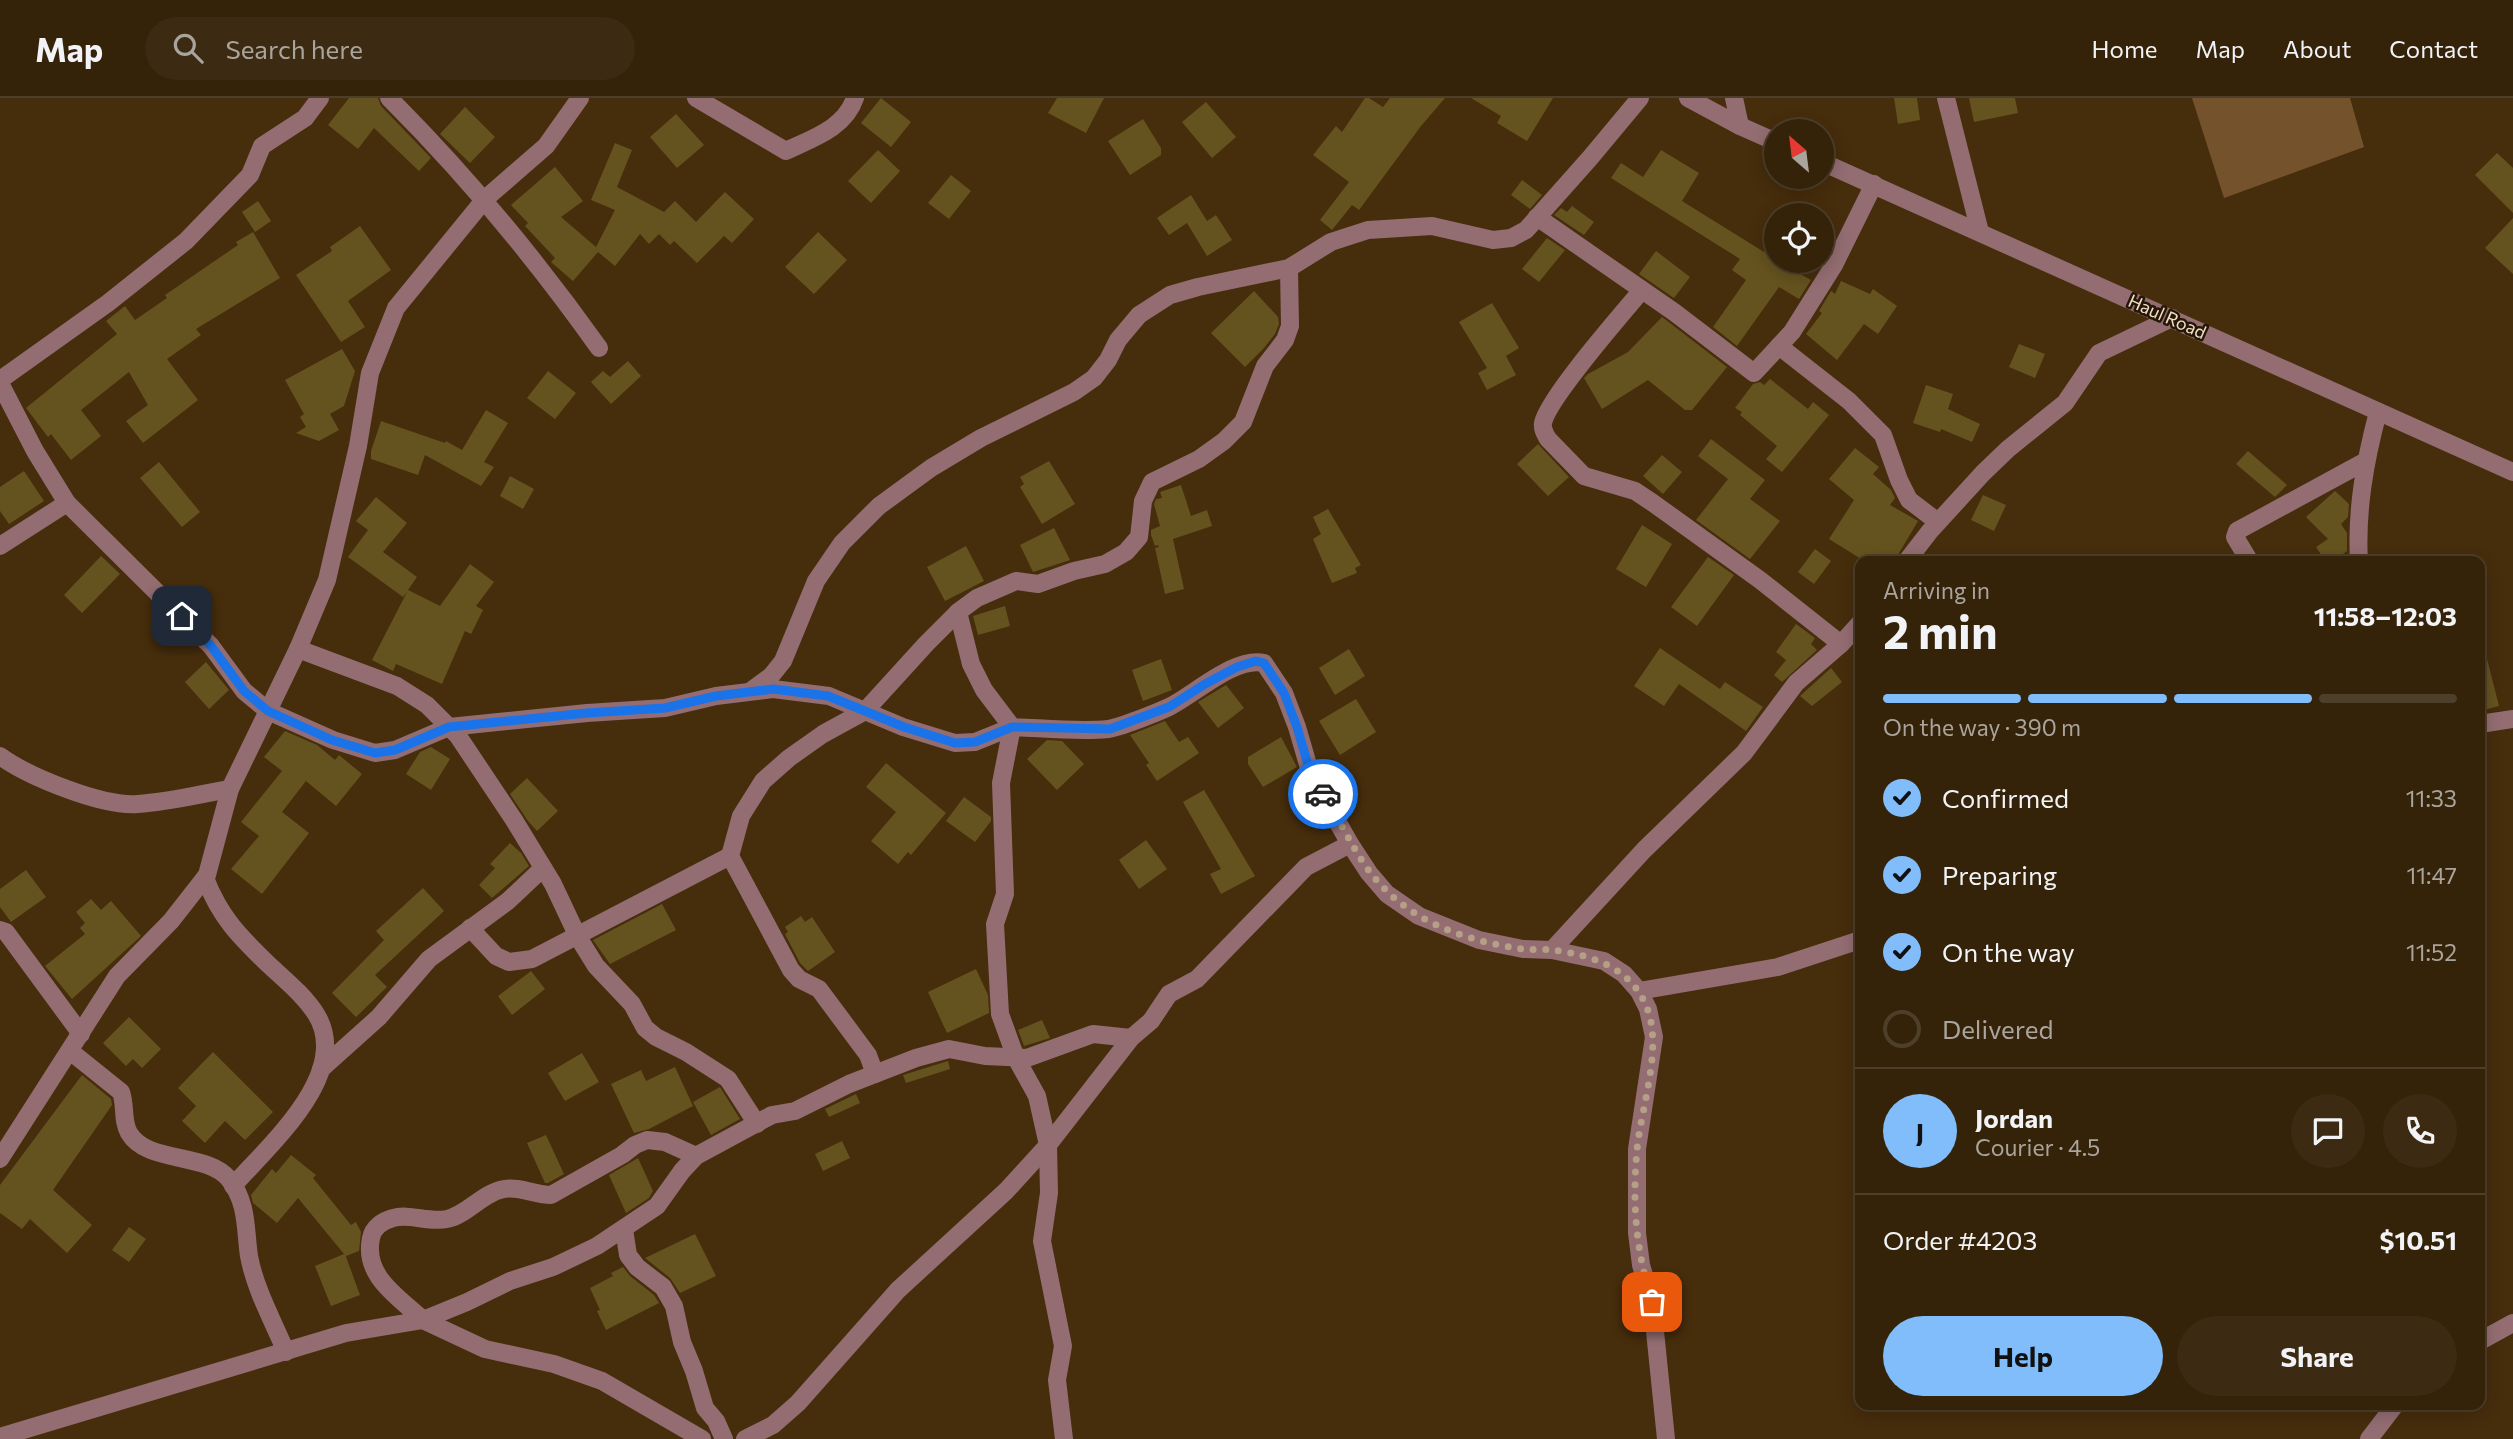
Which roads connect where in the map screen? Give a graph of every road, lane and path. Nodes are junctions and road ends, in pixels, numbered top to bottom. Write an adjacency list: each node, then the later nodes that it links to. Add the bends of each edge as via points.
1 (320, 98): 22 (street, via 305,118 262,146 250,176 186,241)
2 (389, 98): 14 (street)
3 (580, 98): 14 (street, via 546,146)
4 (696, 98): 5 (street, via 786,151 834,127 850,112)
5 (855, 98)
6 (1640, 98): 15 (street)
7 (1688, 98): 10 (street)
8 (1734, 98): 10 (street)
9 (1946, 98): 16 (street)
10 (1740, 126): 11 (street)
11 (1764, 137)
12 (1834, 167): 13 (street, Haul Road)
13 (1874, 184): 16 (street, Haul Road); 20 (street, via 1834,265 1793,332)
14 (485, 199): 21 (street); 35 (street, via 396,308 370,373 327,580)
15 (1537, 217): 17 (street, via 1511,238 1493,240 1432,226 1368,230 1331,242); 18 (street)
16 (1980, 232): 19 (street, Haul Road)
17 (1289, 268): 32 (street, via 1290,327 1265,366 1243,422 1199,459 1152,482 1143,501 1139,537 1126,552 1105,564 1038,584 1016,580); 36 (street, via 1170,295 1139,315 1094,378 981,438 879,506 842,543 816,581 783,661)
18 (1642, 290): 20 (street, via 1754,373); 34 (street, via 1555,399 1543,423 1544,432 1584,476 1635,491)
19 (2172, 318): 23 (street, Haul Road); 27 (street, via 2099,353 2065,403 2008,449)
20 (1779, 346): 27 (street, via 1849,401 1883,435 1909,500)
21 (599, 348)
22 (0, 381): 26 (street)
23 (2378, 411): 24 (street); 25 (street, Haul Road)
24 (2366, 461): 30 (street, via 2237,531 2235,537); 31 (street, via 2357,528)
25 (2513, 472)
26 (67, 503): 28 (street); 37 (street, via 211,646 244,691)
27 (1938, 522): 29 (street)
28 (0, 546)
29 (1911, 556)
30 (2246, 556)
31 (2359, 556)
32 (958, 612): 38 (street); 42 (street, via 975,672)
33 (1855, 629): 34 (street)
34 (1841, 644): 53 (street, via 1796,683 1744,753 1644,850)
35 (298, 649): 37 (street); 41 (street, via 397,685)
36 (750, 692): 38 (street, via 773,689 828,696); 41 (street, via 665,708)
37 (268, 711): 41 (street, via 332,740 375,753 395,750); 44 (street)
38 (865, 711): 42 (street, via 955,743 975,742); 46 (street, via 812,742 763,781 741,816)
39 (2513, 719): 40 (street)
40 (2485, 723)
41 (449, 727): 47 (street)
42 (1012, 727): 45 (street, via 1110,729 1169,707 1237,667 1264,663 1284,693 1311,775); 58 (street, via 1001,783 1005,894 995,924 1000,1014)
43 (0, 756): 44 (street, via 61,786 115,803 138,804)
44 (230, 789): 48 (street)
45 (1350, 844): 53 (street, via 1387,894 1419,916 1479,940); 56 (street, via 1306,867 1197,979 1169,994 1151,1021)
46 (730, 856): 51 (street); 60 (street, via 791,970 819,989 868,1055)
47 (543, 868): 49 (street, via 509,901); 51 (street)
48 (205, 878): 55 (street, via 117,976); 59 (street, via 232,929 316,1015 324,1037)
49 (470, 928): 51 (street, via 496,956 509,962 532,959); 59 (street, via 429,959 379,1017)
50 (0, 930): 55 (street, via 6,932)
51 (578, 936): 61 (street, via 645,1027 728,1079)
52 (1855, 942): 54 (street, via 1739,976)
53 (1552, 950): 54 (street, via 1604,961)
54 (1639, 991): 77 (street, via 1654,1037 1637,1149 1637,1233 1652,1302)
55 (81, 1034): 57 (street)
56 (1131, 1038): 58 (street, via 1093,1034); 62 (street)
57 (70, 1051): 64 (street); 65 (street, via 121,1092 131,1137 168,1156 199,1161 229,1178)
58 (1016, 1058): 60 (street, via 949,1049); 62 (street, via 1037,1096)
59 (321, 1069): 65 (street, via 298,1112)
60 (875, 1074): 61 (street)
61 (757, 1124): 63 (street)
62 (1048, 1145): 75 (street, via 1006,1191 898,1290 798,1403 773,1425); 76 (street, via 1049,1193 1042,1241 1063,1346 1056,1380)
63 (696, 1157): 66 (street, via 657,1206); 67 (street, via 665,1142 647,1140 551,1195 502,1189 447,1219 395,1217 380,1223 372,1232 369,1247 374,1271)
64 (0, 1159)
65 (233, 1186): 70 (street, via 247,1218 249,1256 257,1283)
66 (624, 1229): 67 (street, via 553,1267); 74 (street, via 628,1255 663,1287 674,1306 705,1408)
67 (423, 1320): 70 (street, via 346,1333); 73 (street, via 485,1349 554,1364 602,1381)
68 (2513, 1323): 69 (street)
69 (2485, 1338)
70 (286, 1352): 72 (street)
71 (2391, 1410): 78 (street)
72 (0, 1437)
73 (702, 1439)
74 (724, 1439)
75 (745, 1439)
76 (1065, 1439)
77 (1666, 1439)
78 (2369, 1439)

